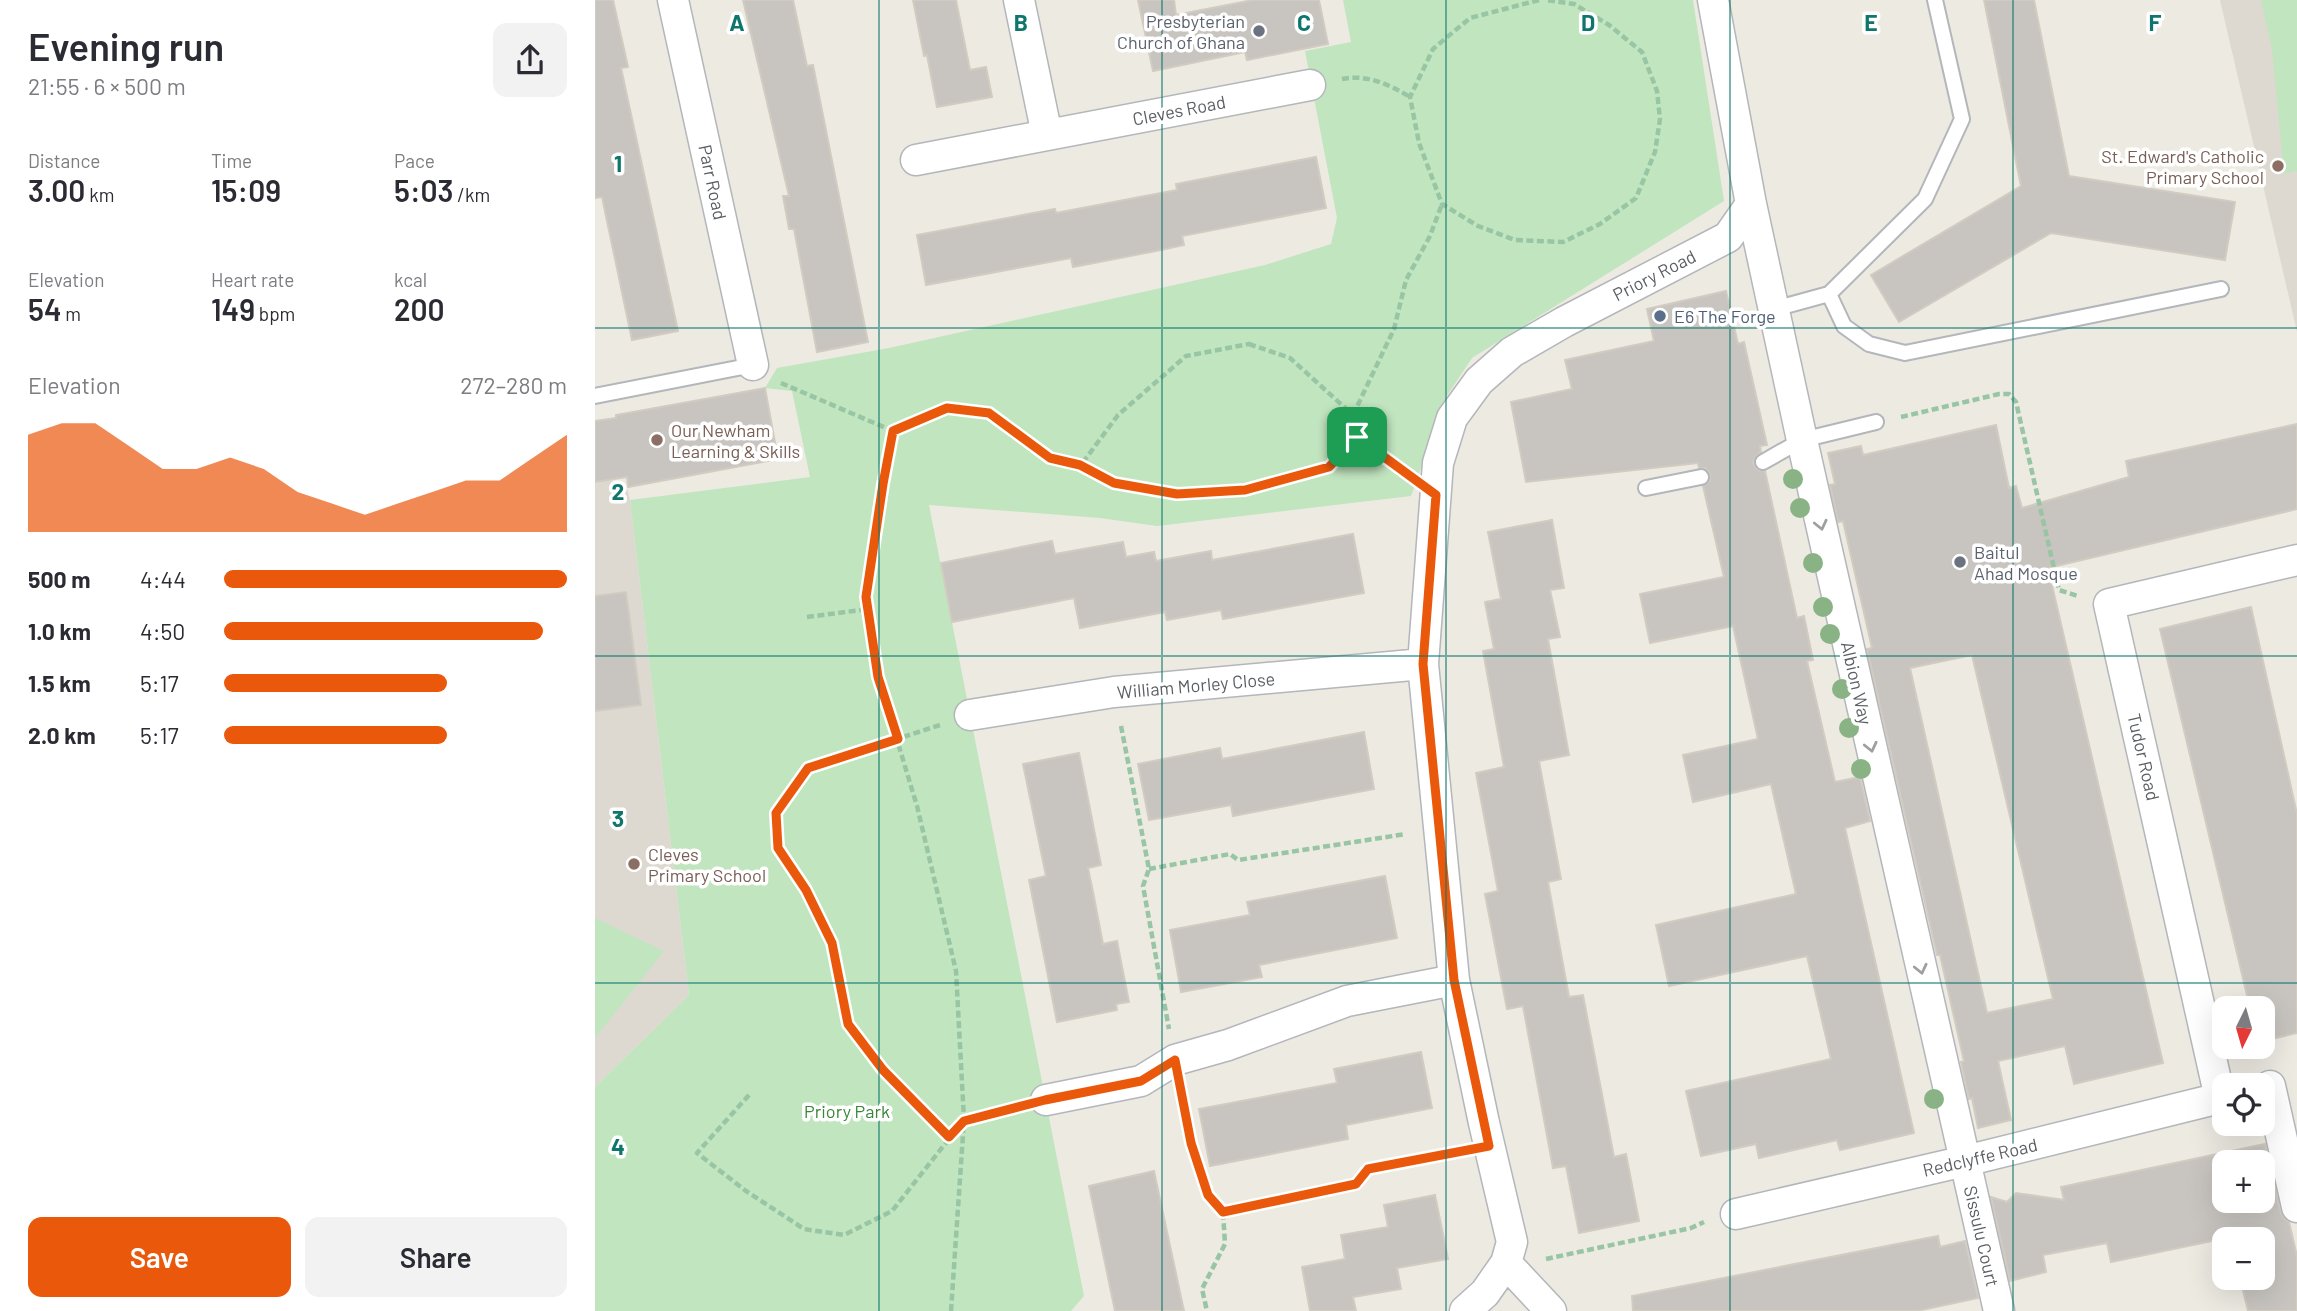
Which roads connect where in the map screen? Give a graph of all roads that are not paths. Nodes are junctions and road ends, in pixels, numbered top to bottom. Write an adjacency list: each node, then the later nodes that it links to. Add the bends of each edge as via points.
1 (673, 0): 12 (street, Parr Road)
2 (1019, 0): 6 (street)
3 (1713, 0): 8 (street)
4 (1935, 0): 10 (lane, via 1962,120 1925,199)
5 (1310, 85): 6 (street, Cleves Road)
6 (1047, 135): 7 (street, Cleves Road)
7 (916, 160)
8 (1751, 205): 11 (street, Albion Way); 20 (street, Priory Road, via 1728,237 1512,352 1479,381 1452,418 1438,463)
9 (2221, 289): 10 (lane, via 1905,353 1869,344 1844,326)
10 (1829, 294): 11 (lane)
11 (1774, 309): 15 (street, Albion Way)
12 (753, 365): 13 (lane)
13 (595, 396)
14 (1877, 422): 15 (lane)
15 (1804, 449): 16 (lane); 27 (street, Albion Way, one-way to 27)
16 (1763, 462)
17 (1701, 477): 18 (lane)
18 (1646, 488)
19 (2297, 560): 23 (street, Tudor Road, via 2109,604)
20 (1423, 664): 21 (street, William Morley Close, via 1114,692); 22 (street)
21 (970, 715)
22 (1454, 980): 25 (street, via 1347,1001 1175,1060 1141,1081); 30 (street, via 1512,1242)
23 (2216, 1073)
24 (2277, 1085): 28 (street)
25 (1045, 1100)
26 (2212, 1100): 27 (street, Redclyffe Road)
27 (1965, 1161): 29 (street, Redclyffe Road); 33 (street, Sissulu Court)
28 (2297, 1207)
29 (1736, 1214)
30 (1506, 1263): 31 (street, via 1485,1293); 32 (street)
31 (1465, 1311)
32 (1551, 1311)
33 (1999, 1311)

